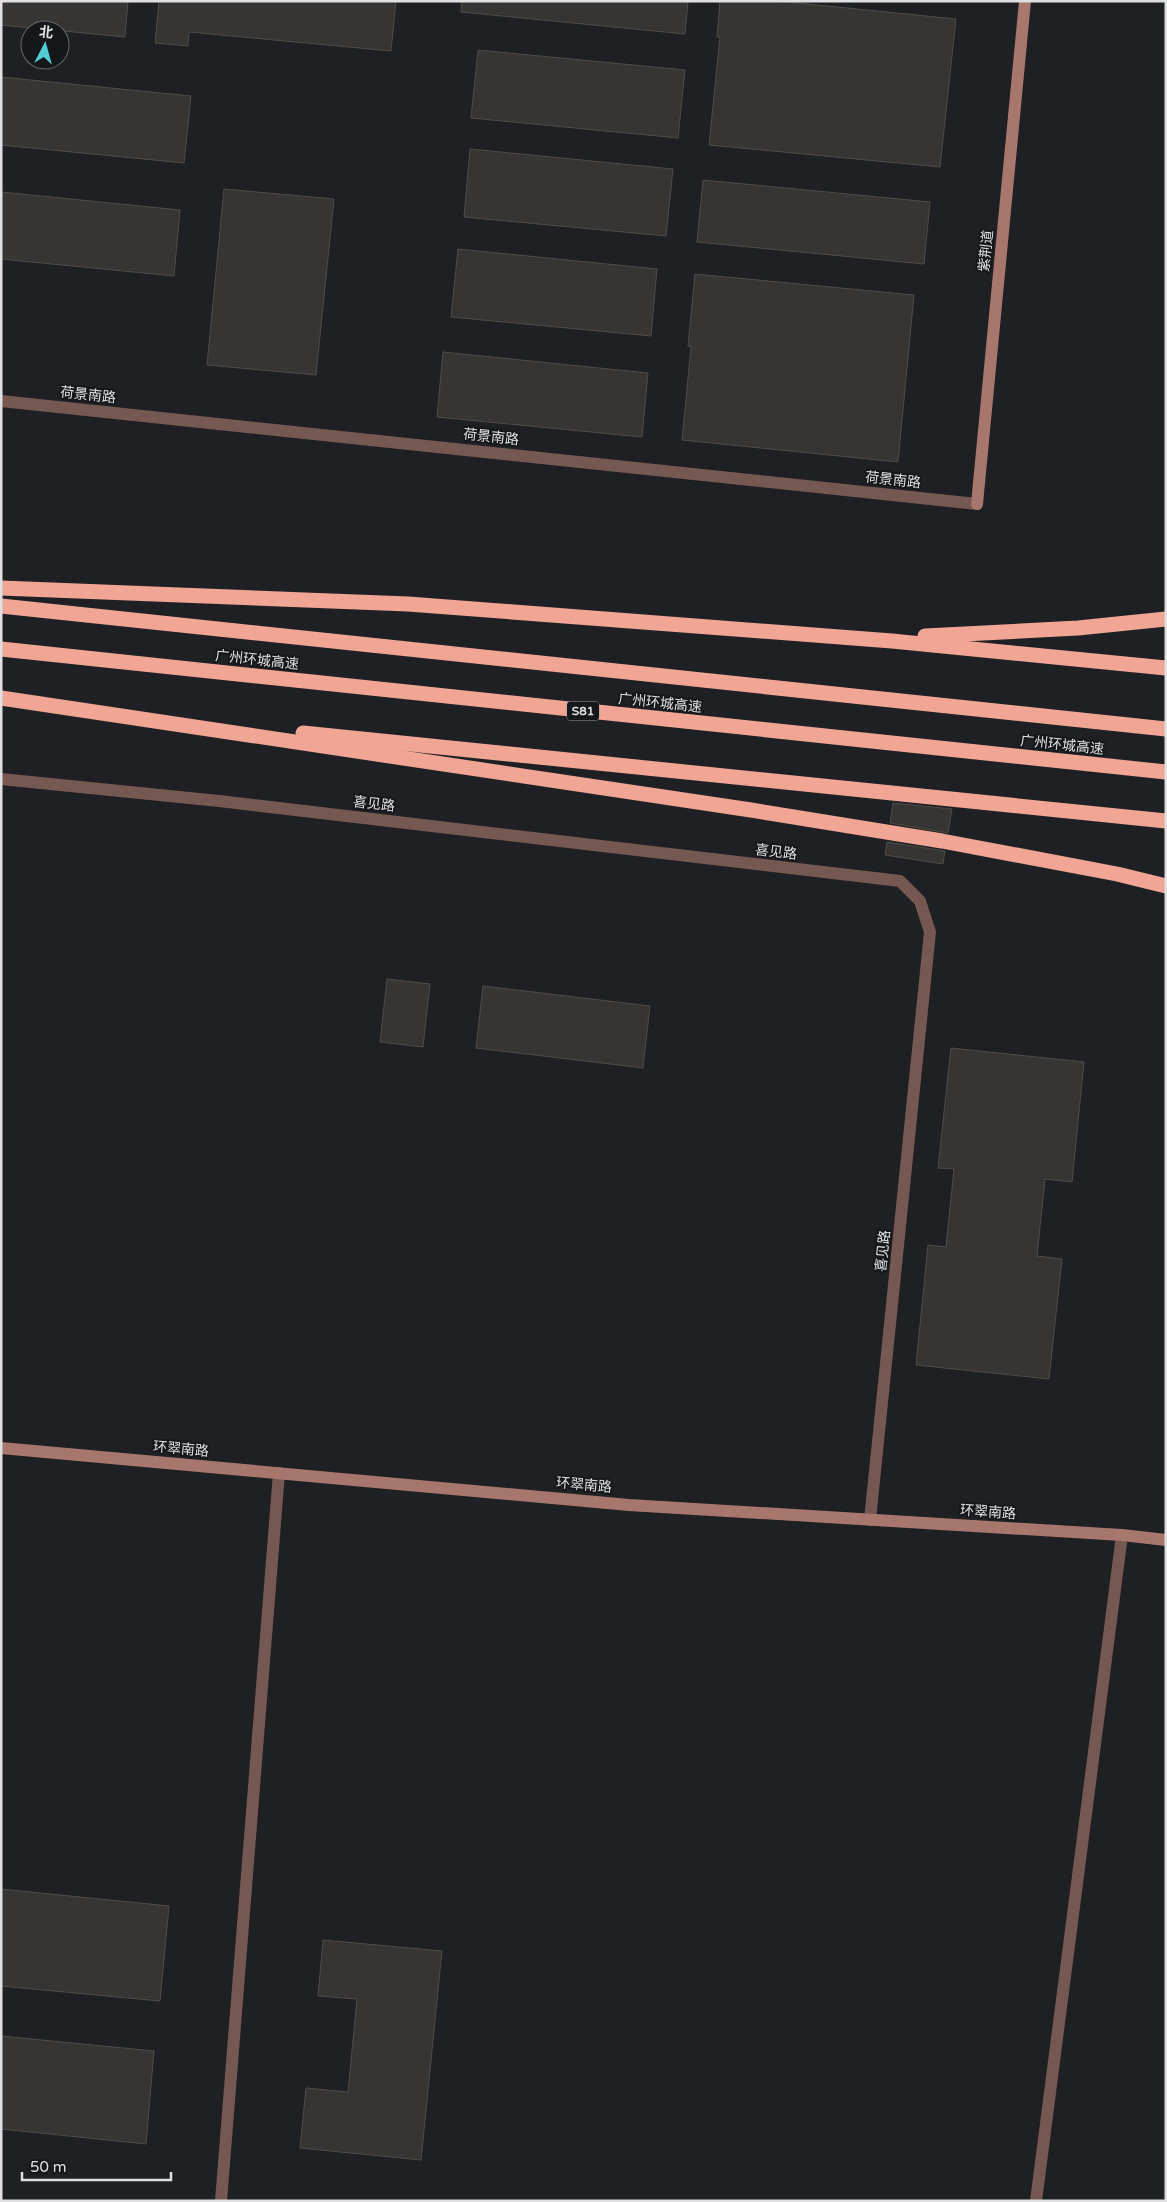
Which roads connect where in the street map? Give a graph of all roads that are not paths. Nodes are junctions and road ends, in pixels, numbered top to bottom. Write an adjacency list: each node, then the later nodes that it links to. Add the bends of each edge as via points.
1 (1025, 1): 3 (street, 紫荆道)
2 (1, 401): 3 (street, 荷景南路)
3 (976, 504)
4 (1, 588): 7 (highway, via 408,604)
5 (1, 606): 12 (highway, 广州环城高速)
6 (1166, 619): 7 (highway, via 927,636)
7 (791, 633): 9 (highway)
8 (1, 649): 13 (highway, 广州环城高速 / S81)
9 (1166, 668)
10 (1, 698): 11 (highway)
11 (85, 710): 15 (highway); 16 (highway, via 741,808 942,841)
12 (1166, 729)
13 (1166, 772)
14 (1, 779): 19 (street, 喜见路, via 219,801 900,881 920,901 930,932)
15 (1166, 821)
16 (1166, 886)
17 (1, 1448): 18 (street, 环翠南路)
18 (280, 1473): 19 (street, 环翠南路, via 629,1504); 22 (street)
19 (870, 1520): 20 (street, 环翠南路)
20 (1122, 1536): 21 (street, 环翠南路); 23 (street)
21 (1166, 1540)
22 (221, 2201)
23 (1036, 2201)

